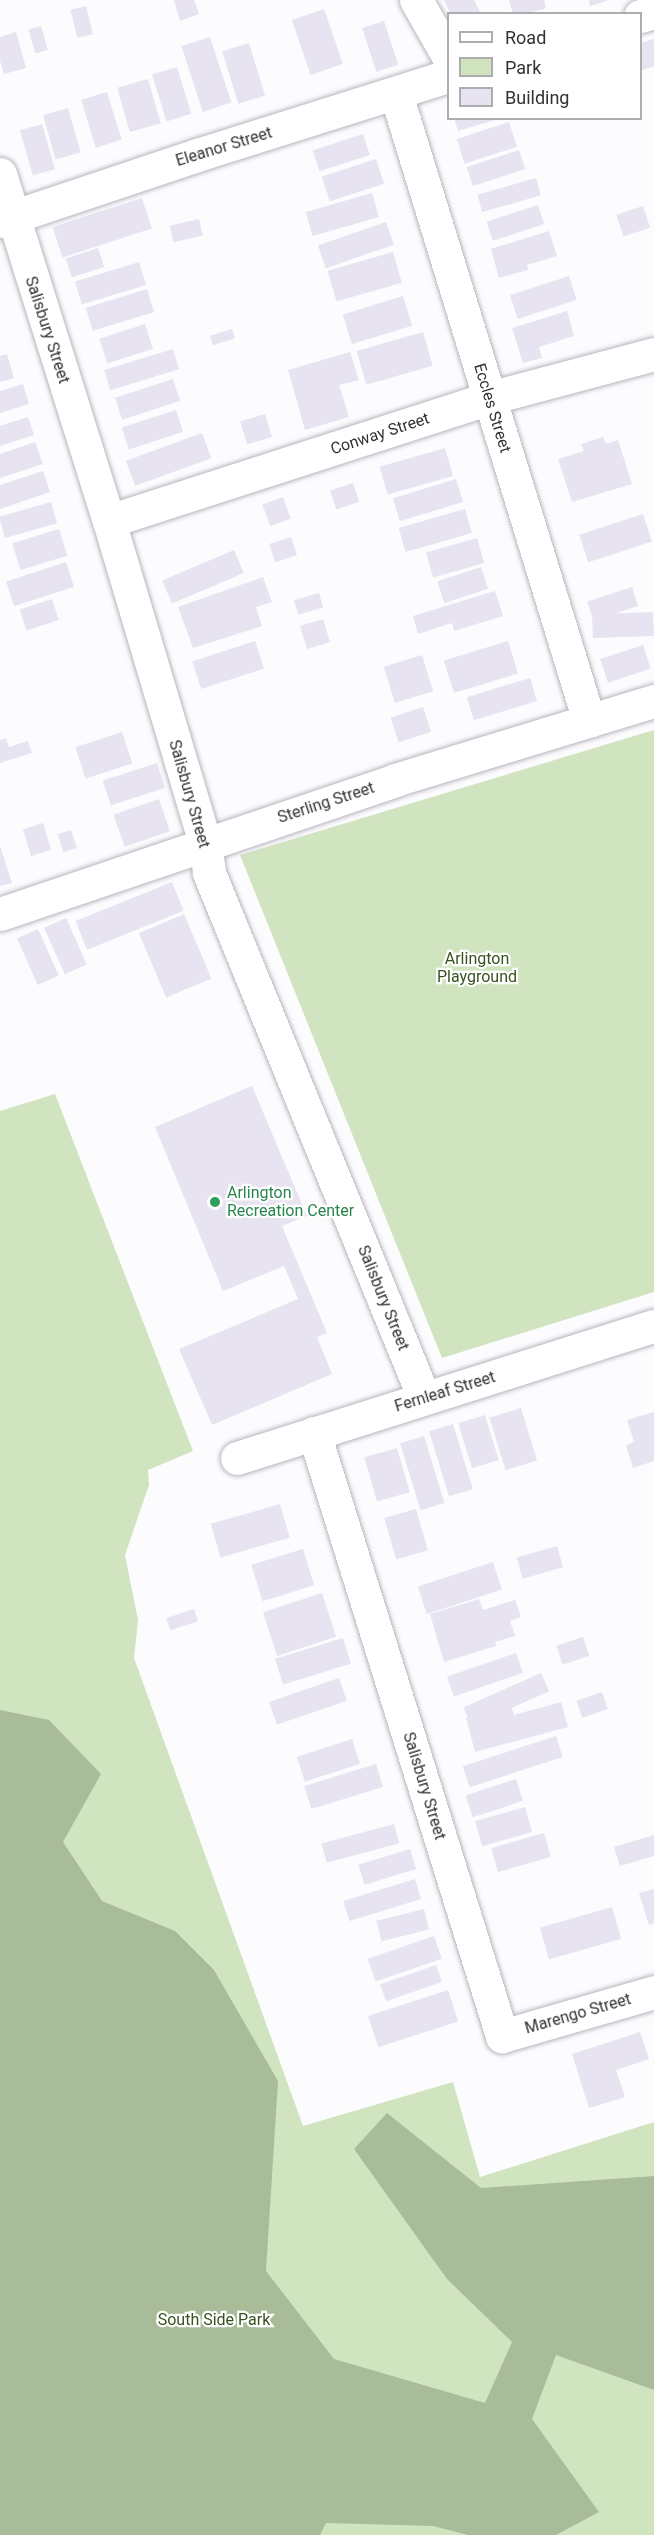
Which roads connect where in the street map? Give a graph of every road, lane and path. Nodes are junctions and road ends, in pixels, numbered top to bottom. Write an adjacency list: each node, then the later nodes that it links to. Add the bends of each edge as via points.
1 (416, 0): 2 (street)
2 (447, 54)
3 (447, 76): 4 (street, Eleanor Street)
4 (396, 94): 6 (street, Eleanor Street); 8 (street, Eccles Street)
5 (0, 174): 6 (street, Salisbury Street)
6 (6, 219): 9 (street, Salisbury Street)
7 (654, 354): 8 (street, Conway Street)
8 (489, 398): 9 (street, Conway Street); 11 (street, Eccles Street)
9 (109, 521): 12 (street, Salisbury Street)
10 (654, 701): 11 (street, Sterling Street)
11 (589, 721): 12 (street, Sterling Street)
12 (205, 843): 13 (street, Sterling Street); 15 (street, Salisbury Street, via 209,873)
13 (0, 914)
14 (654, 1326): 15 (street, Fernleaf Street)
15 (424, 1398): 16 (street, Fernleaf Street)
16 (314, 1433): 17 (street, Fernleaf Street); 19 (street, Salisbury Street)
17 (237, 1458)
18 (654, 1992): 19 (street, Marengo Street)
19 (502, 2036)

